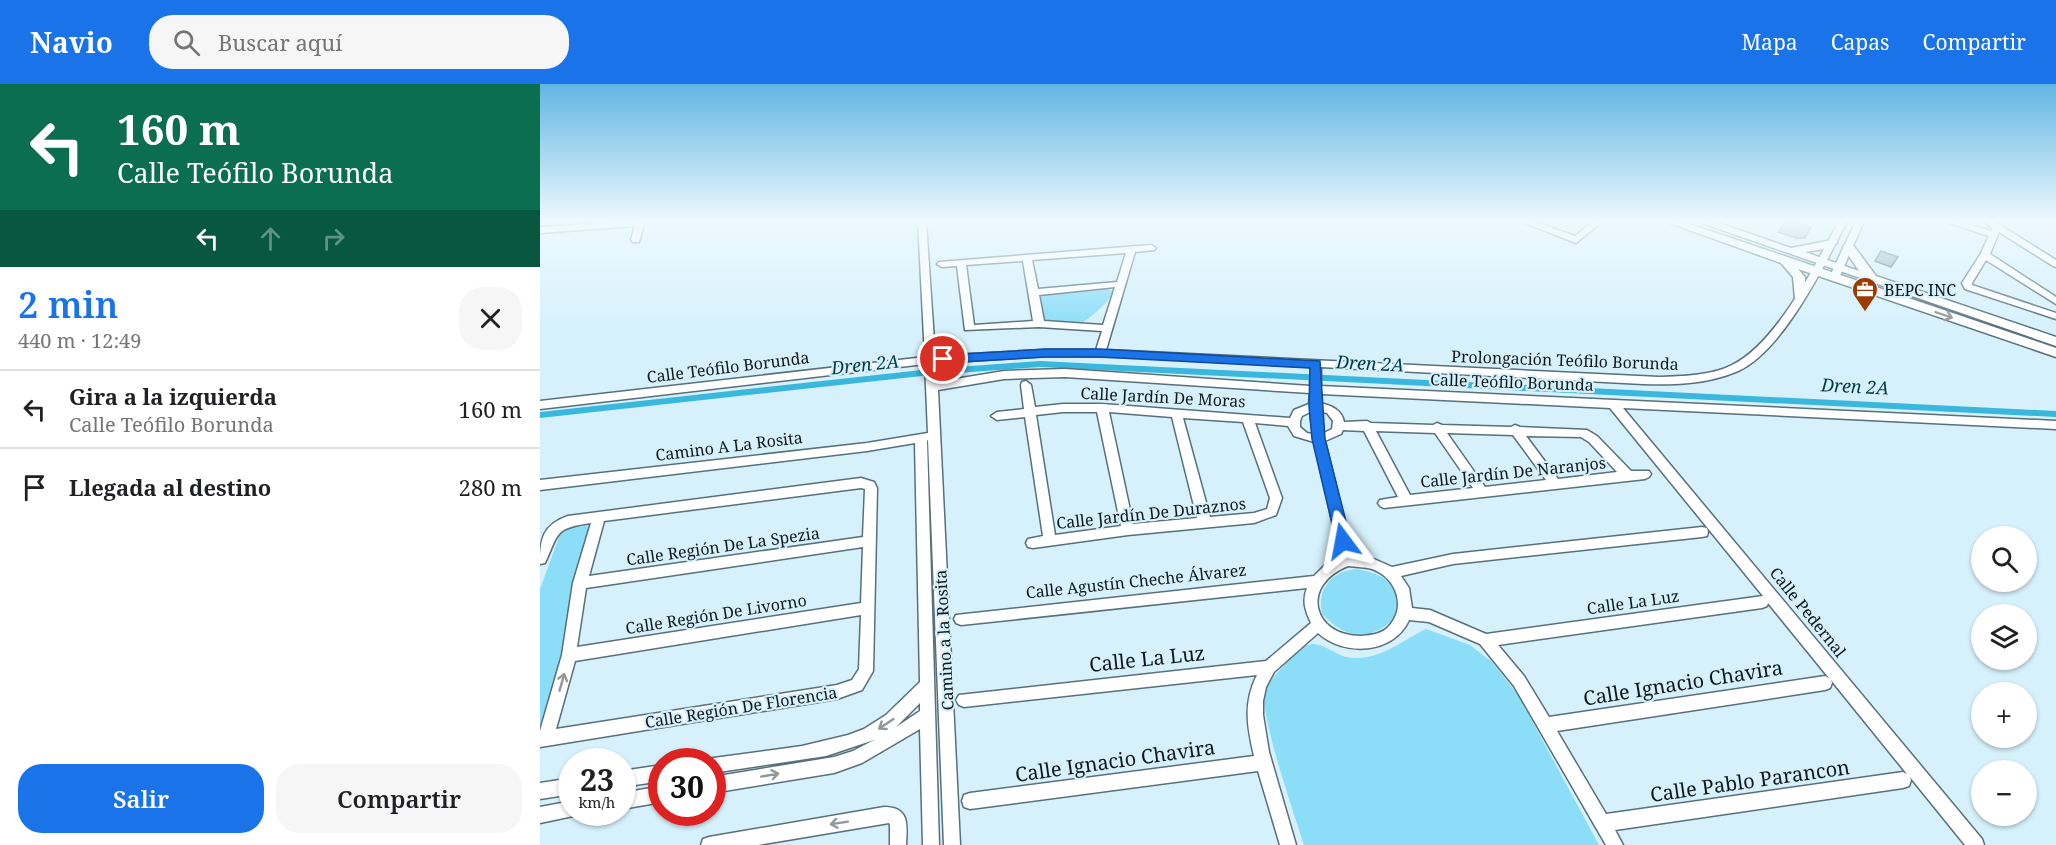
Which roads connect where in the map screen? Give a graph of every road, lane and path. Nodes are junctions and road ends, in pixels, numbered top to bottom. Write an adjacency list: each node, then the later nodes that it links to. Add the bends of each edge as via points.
1 (924, 257): 27 (street, Camino A La Rosita)
2 (1027, 257): 3 (street); 12 (street); 18 (street)
3 (1034, 257)
4 (1129, 257): 17 (street)
5 (1786, 257): 19 (main road, via 1799,277)
6 (1789, 257): 14 (main road)
7 (1824, 257): 14 (street, Prolongación Teófilo Borunda)
8 (1845, 257): 15 (street)
9 (1856, 257): 16 (main road)
10 (1984, 257): 21 (street, via 1968,287)
11 (1987, 257): 20 (street)
12 (962, 262): 13 (street); 22 (street, via 969,328)
13 (942, 264)
14 (1819, 267): 15 (main road); 19 (street, Prolongación Teófilo Borunda)
15 (1837, 273): 16 (main road); 26 (main road, one-way to 26)
16 (1872, 278): 24 (main road)
17 (1121, 284): 18 (street); 23 (street)
18 (1034, 291): 22 (street)
19 (1799, 296): 28 (street, Prolongación Teófilo Borunda, via 1758,354 1736,368 1697,378 1623,380)
20 (2056, 301)
21 (2056, 316)
22 (1039, 324): 23 (street)
23 (1107, 328): 25 (street)
24 (2056, 342)
25 (1100, 353): 27 (street, Calle Teófilo Borunda, via 1046,353); 28 (street, Calle Teófilo Borunda)
26 (2056, 353)
27 (931, 363): 29 (street, Camino A La Rosita); 33 (street, Calle Teófilo Borunda)
28 (1316, 366): 31 (street)
29 (932, 383): 31 (street, Calle Teófilo Borunda, via 1065,373); 46 (street, Camino A La Rosita)
30 (1026, 386): 36 (street)
31 (1317, 387): 32 (street, Calle Teófilo Borunda); 34 (street)
32 (1612, 403): 42 (street, Calle Teófilo Borunda); 98 (street, Calle Pedernal)
33 (540, 405)
34 (1315, 406): 40 (street, via 1298,413); 43 (street, via 1331,410); 47 (street)
35 (1102, 408): 36 (street, Calle Jardín De Moras); 37 (street, Calle Jardín De Moras); 57 (street)
36 (1030, 411): 38 (street, Calle Jardín De Moras); 60 (street)
37 (1176, 412): 39 (street, Calle Jardín De Moras); 56 (street)
38 (997, 416)
39 (1247, 418): 40 (street, Calle Jardín De Moras); 56 (street, Calle Jardín De Duraznos, via 1276,498 1275,506 1272,512 1254,518)
40 (1293, 422): 47 (street, via 1303,436)
41 (1367, 425): 43 (street); 44 (street); 53 (street)
42 (2056, 425)
43 (1339, 426): 47 (street, via 1332,435)
44 (1437, 427): 45 (street); 52 (street)
45 (1515, 429): 49 (street, via 1588,435); 50 (street)
46 (927, 437): 51 (street, Camino A La Rosita); 75 (street, Camino A La Rosita); 95 (street, Camino a la Rosita)
47 (1319, 439): 63 (street)
48 (1645, 474): 49 (street, Calle Jardín De Naranjos)
49 (1628, 476): 50 (street, Calle Jardín De Naranjos)
50 (1555, 484): 52 (street, Calle Jardín De Naranjos)
51 (540, 485)
52 (1482, 492): 53 (street, Calle Jardín De Naranjos)
53 (1407, 501): 54 (street, Calle Jardín De Naranjos)
54 (1384, 503)
55 (599, 517): 59 (street, Calle Región De Florencia, via 866,483 872,491); 62 (street, Calle Región De Florencia, via 559,525 549,534); 66 (street, Calle Región De Florencia)
56 (1205, 523): 57 (street, Calle Jardín De Duraznos)
57 (1128, 530): 60 (street, Calle Jardín De Duraznos)
58 (1702, 532): 64 (street, via 1453,559)
59 (871, 541): 66 (street, Calle Región De La Spezia); 68 (street, Calle Región De Florencia)
60 (1050, 541): 61 (street, Calle Jardín De Duraznos)
61 (1033, 543)
62 (540, 559)
63 (1348, 561): 64 (street, via 1372,563); 65 (street)
64 (1392, 573): 69 (street, via 1405,592)
65 (1316, 580): 70 (street, Calle Agustín Cheche Álvarez); 71 (street, via 1310,601)
66 (580, 583): 73 (street, Calle Región De Florencia)
67 (1762, 603): 72 (street, Calle La Luz)
68 (869, 608): 73 (street, Calle Región De Livorno); 80 (street, Calle Región De Florencia, via 866,671 849,689)
69 (1406, 614): 71 (street, via 1389,636 1360,644 1344,641); 72 (street, via 1430,616)
70 (961, 619)
71 (1319, 624): 74 (street)
72 (1485, 640): 79 (street, via 1519,681)
73 (569, 655): 80 (street, Calle Región De Florencia, one-way to 73)
74 (1269, 667): 77 (street, Calle La Luz); 81 (street, via 1255,701)
75 (928, 683): 78 (street, Camino a la Rosita); 82 (street, one-way to 82, via 901,713 864,736 825,748)
76 (1826, 683): 79 (street, Calle Ignacio Chavira)
77 (964, 700)
78 (928, 715): 84 (street, one-way to 78, via 856,758); 94 (street, Camino a la Rosita)
79 (1546, 725): 90 (street)
80 (543, 739)
81 (1265, 762): 87 (street, Calle Ignacio Chavira); 96 (street)
82 (726, 763)
83 (1903, 780): 90 (street, Calle Pablo Parancon)
84 (726, 783)
85 (558, 788): 86 (street)
86 (540, 791)
87 (970, 801)
88 (558, 811): 89 (street)
89 (540, 814)
90 (1603, 823): 97 (street)
91 (734, 843): 92 (street); 93 (street, one-way to 91, via 901,827 892,815)
92 (709, 845)
93 (898, 845)
94 (931, 845)
95 (952, 845)
96 (1288, 845)
97 (1615, 845)
98 (1976, 845)

